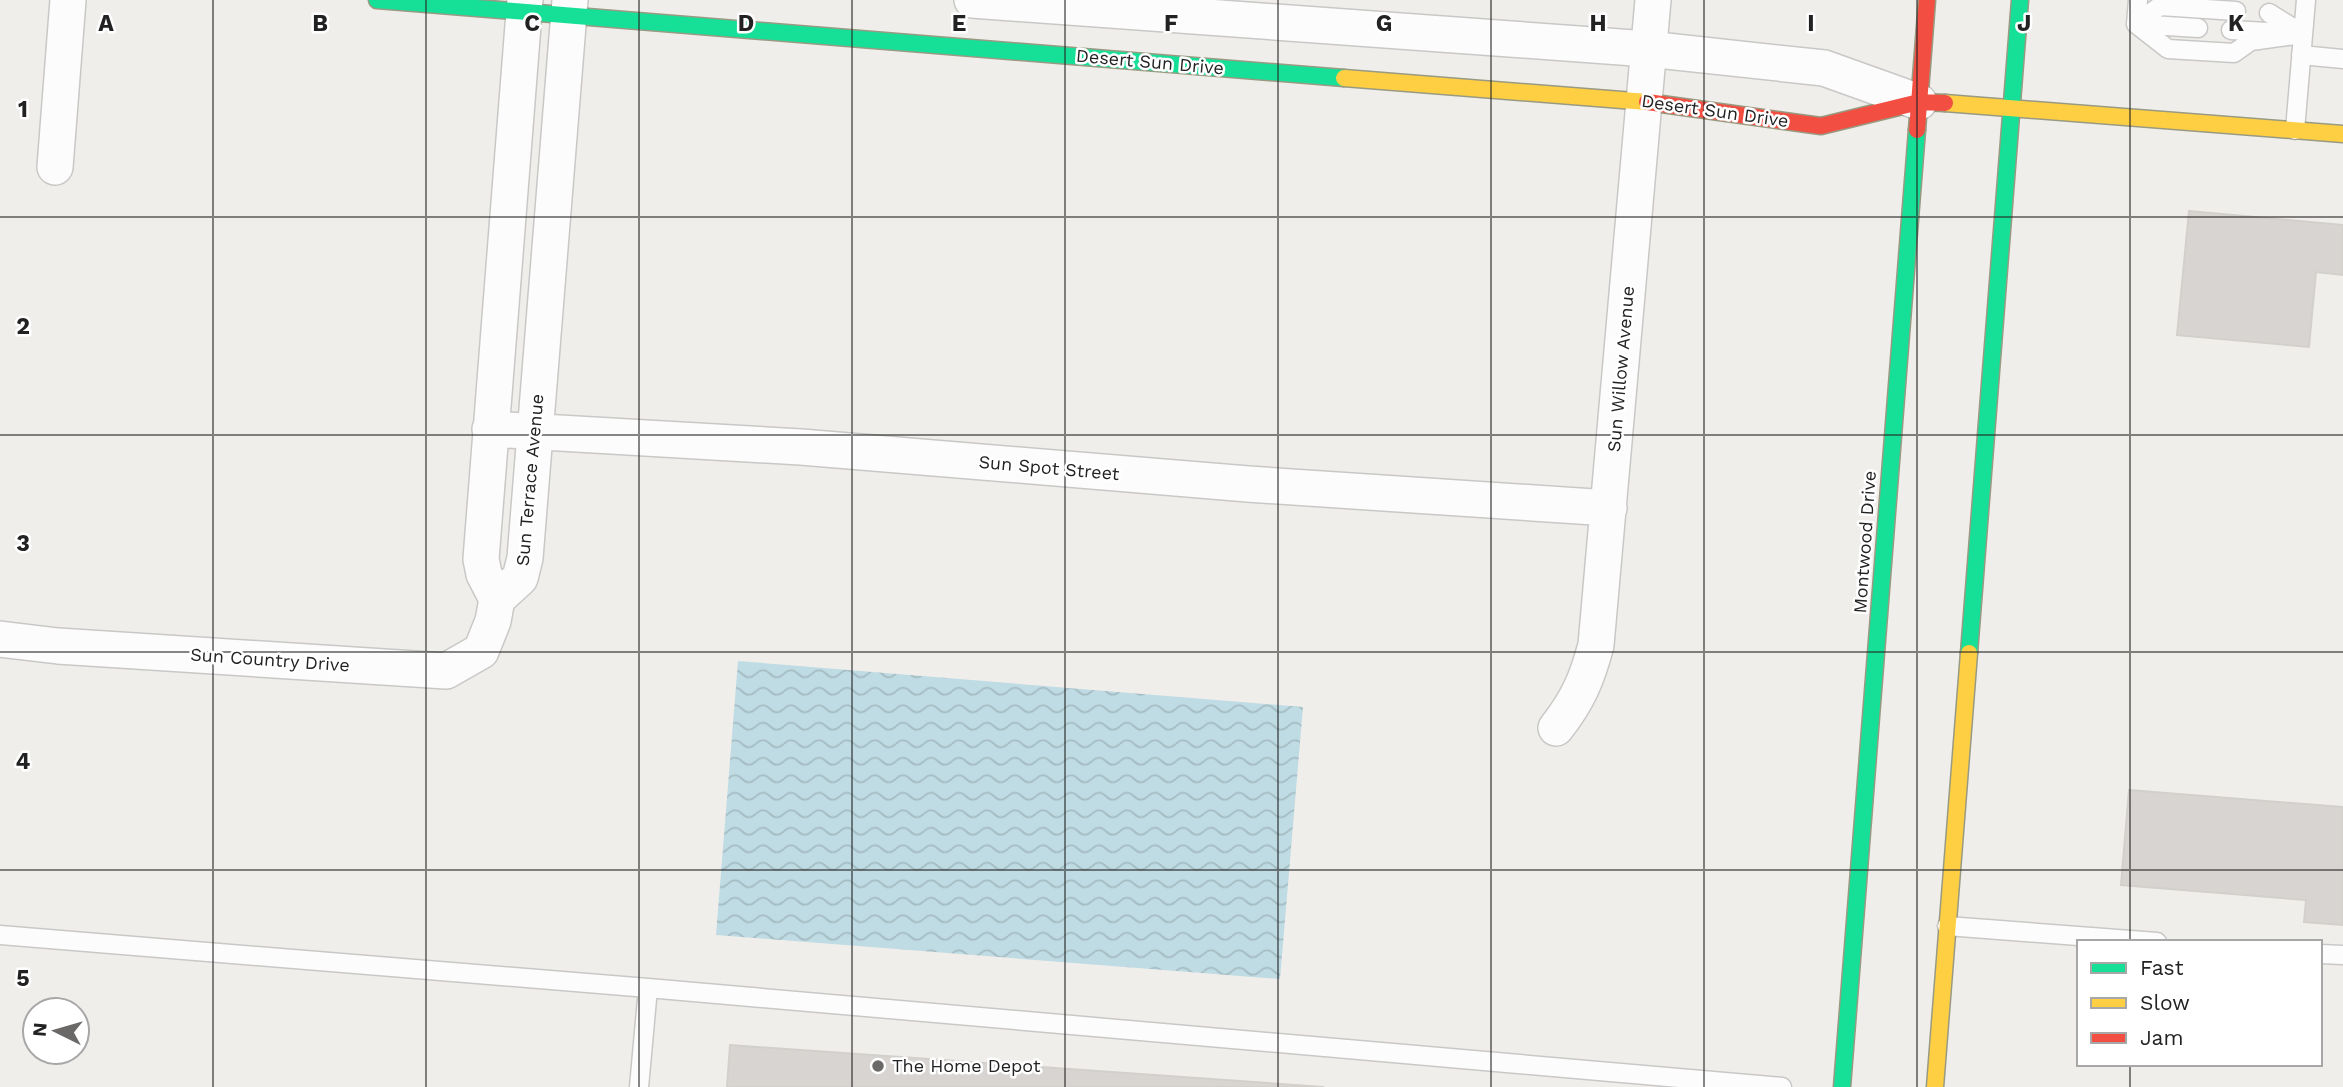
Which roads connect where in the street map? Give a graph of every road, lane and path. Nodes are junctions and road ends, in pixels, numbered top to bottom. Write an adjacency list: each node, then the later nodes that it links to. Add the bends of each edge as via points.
1 (68, 0): 25 (street)
2 (377, 0): 9 (street, Desert Sun Drive)
3 (972, 0): 17 (street, Desert Sun Drive)
4 (1653, 0): 17 (street, Sun Willow Avenue)
5 (1927, 0): 21 (street, Montwood Drive)
6 (2020, 0): 22 (street)
7 (2138, 0): 13 (lane)
8 (2306, 0): 16 (lane)
9 (524, 6): 10 (street, Desert Sun Drive); 26 (street)
10 (569, 8): 20 (street, Desert Sun Drive); 27 (street, Sun Terrace Avenue)
11 (2236, 11): 13 (lane, via 2160,6)
12 (2269, 13): 16 (lane)
13 (2136, 24): 14 (lane); 16 (lane, via 2168,49 2234,54 2251,41)
14 (2198, 28)
15 (2231, 30): 16 (lane)
16 (2303, 34): 18 (lane)
17 (1648, 49): 20 (street, Sun Willow Avenue); 21 (street, Desert Sun Drive, via 1824,68)
18 (2301, 55): 19 (lane); 23 (lane)
19 (2343, 59)
20 (1645, 102): 21 (street, Desert Sun Drive, via 1821,125); 28 (street, Sun Willow Avenue)
21 (1919, 102): 22 (street, Desert Sun Drive); 41 (street, Montwood Drive)
22 (2011, 107): 23 (street, Desert Sun Drive); 32 (street)
23 (2295, 130): 24 (street, Desert Sun Drive)
24 (2343, 134)
25 (55, 167)
26 (490, 429): 27 (street, Sun Spot Street); 29 (street, via 481,559)
27 (535, 432): 28 (street, Sun Spot Street, via 801,447); 29 (street, Sun Terrace Avenue, via 520,578)
28 (1609, 508): 31 (street, Sun Willow Avenue, via 1596,645 1587,679)
29 (497, 599): 30 (street, Sun Country Drive, via 481,651 446,671)
30 (0, 639)
31 (1556, 728)
32 (1947, 926): 34 (lane); 42 (street)
33 (0, 935): 37 (lane)
34 (2131, 940)
35 (2322, 954): 36 (lane)
36 (2343, 955)
37 (648, 988): 38 (lane); 39 (lane)
38 (1723, 1084): 40 (lane)
39 (639, 1087)
40 (1782, 1087)
41 (1842, 1087)
42 (1935, 1087)

